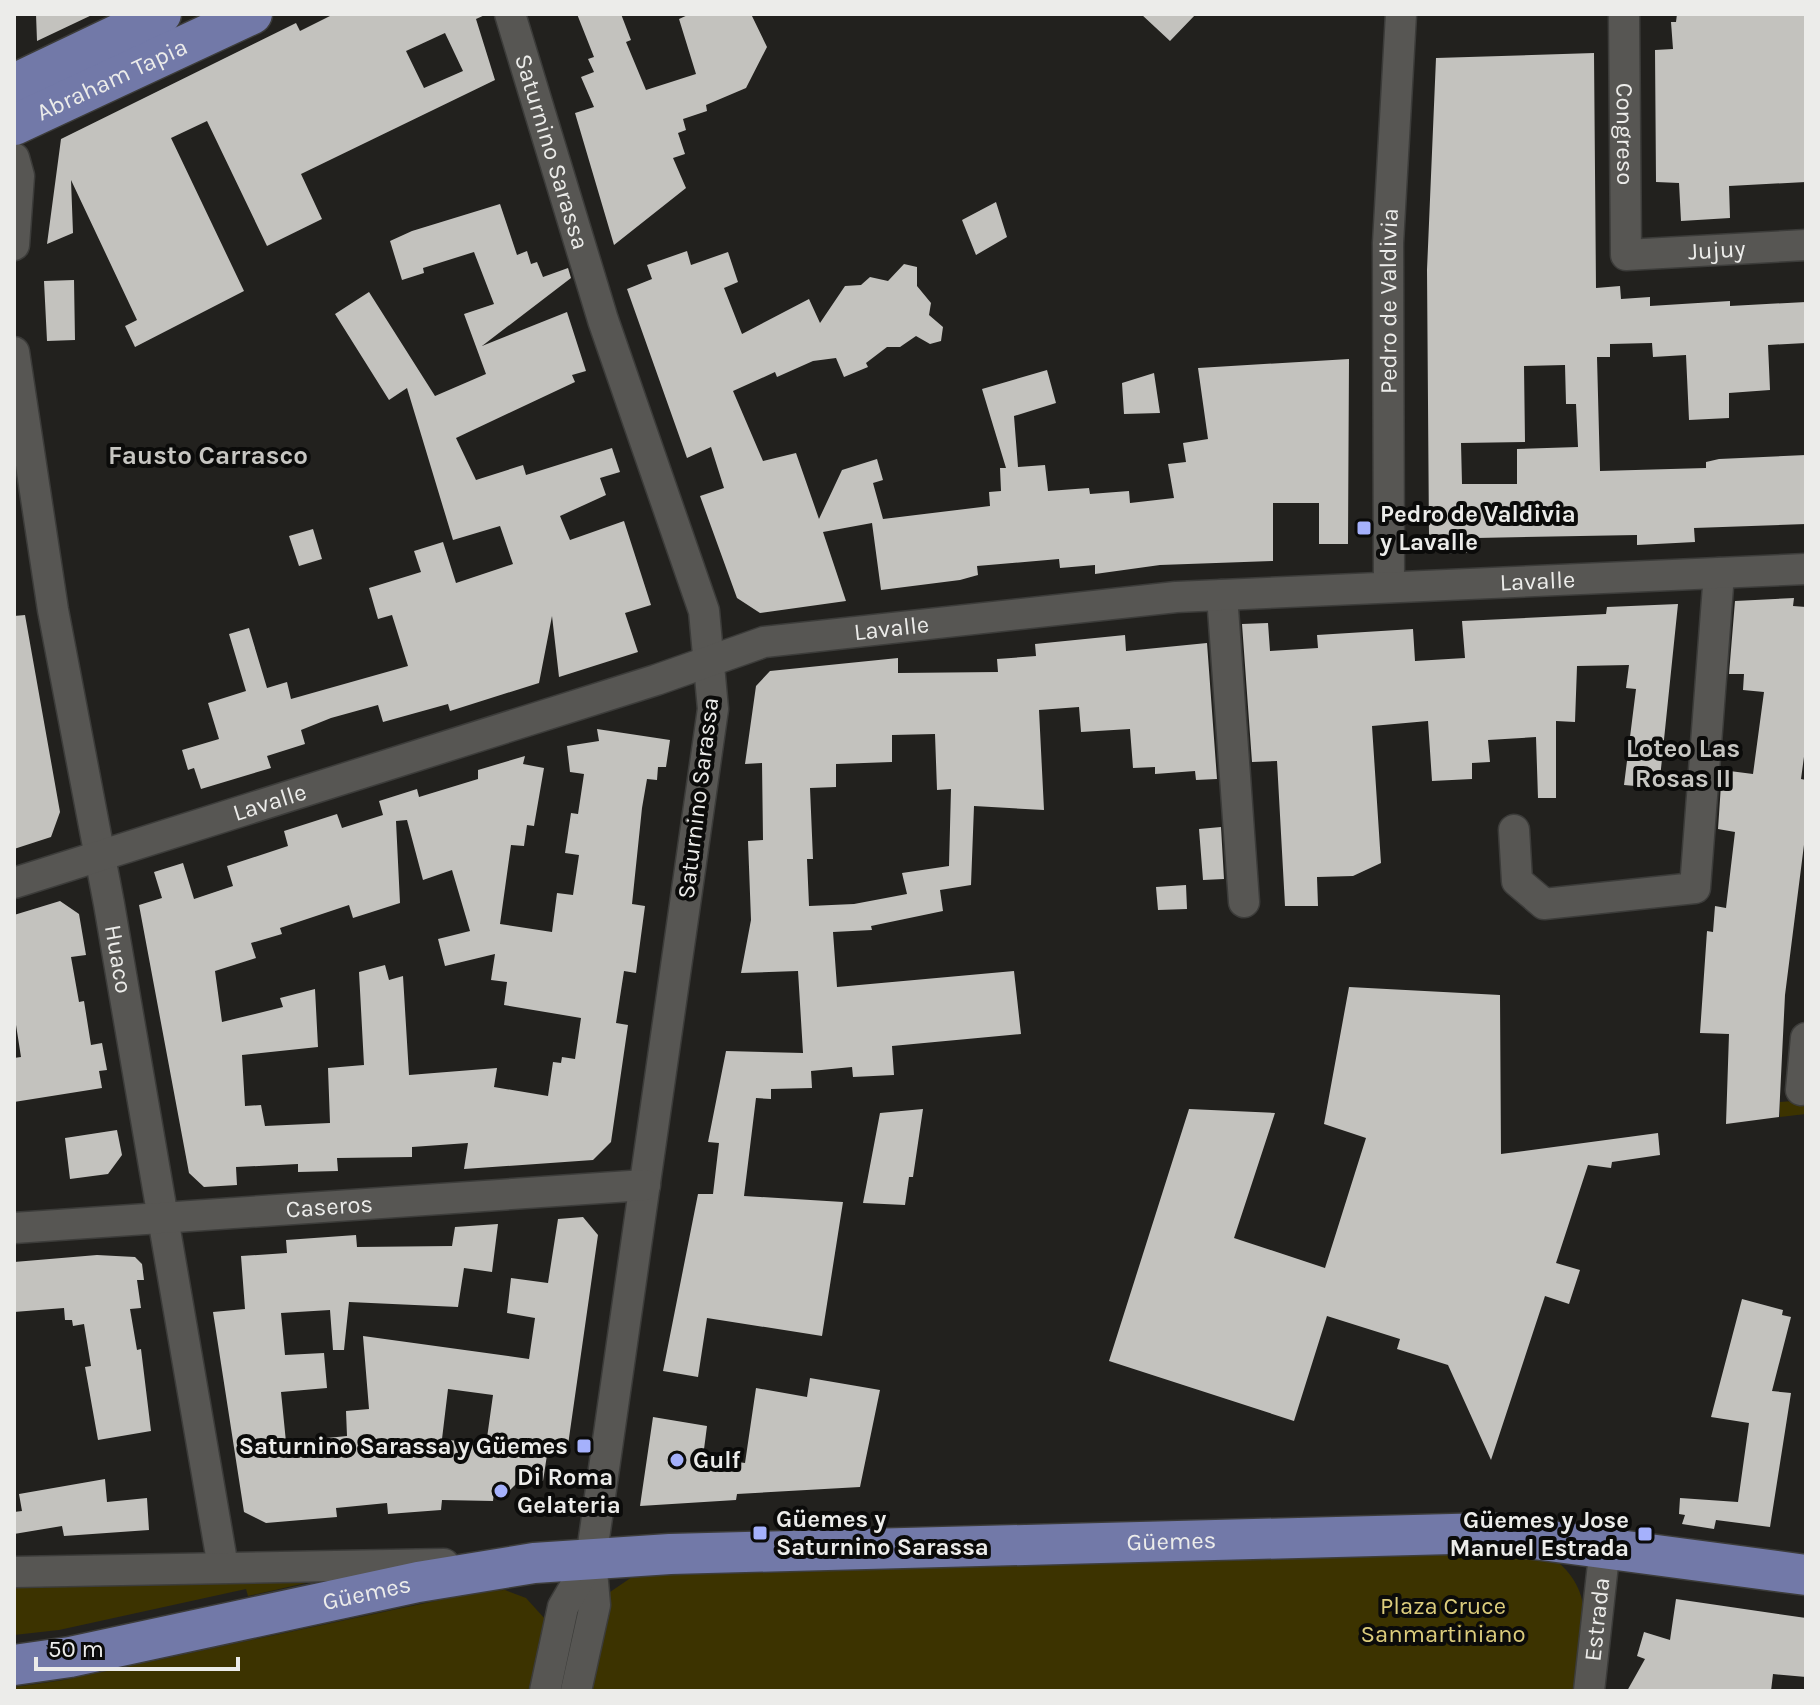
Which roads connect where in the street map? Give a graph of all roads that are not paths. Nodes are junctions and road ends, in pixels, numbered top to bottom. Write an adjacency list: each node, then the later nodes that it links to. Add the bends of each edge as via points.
1 (161, 14): 6 (main road, Abraham Tapia)
2 (252, 14): 7 (main road, Abraham Tapia)
3 (510, 14): 17 (street, Saturnino Sarassa, via 603,320 704,611)
4 (1401, 14): 15 (street, Pedro de Valdivia, via 1388,243)
5 (1624, 14): 11 (street, Congreso)
6 (14, 84)
7 (14, 125)
8 (14, 158): 9 (street, via 19,176)
9 (14, 245)
10 (1806, 245): 11 (street, Jujuy)
11 (1626, 255)
12 (14, 352): 19 (street, Huaco, via 53,610)
13 (1806, 569): 14 (street, Lavalle)
14 (1719, 573): 15 (street, Lavalle); 18 (street, via 1695,888 1544,904 1517,881)
15 (1389, 587): 16 (street, Lavalle)
16 (1222, 595): 17 (street, Lavalle, via 764,642); 21 (street)
17 (709, 662): 19 (street, Lavalle); 24 (street, Saturnino Sarassa, via 713,709)
18 (1514, 830)
19 (100, 856): 20 (street, Lavalle); 25 (street, Huaco)
20 (14, 883)
21 (1244, 902)
22 (1806, 1038): 23 (street)
23 (1801, 1090)
24 (645, 1185): 25 (street, Caseros); 28 (street, Saturnino Sarassa)
25 (163, 1217): 26 (street, Caseros); 30 (street, Huaco)
26 (14, 1228)
27 (1605, 1546): 28 (main road, Güemes, via 1490,1533 1417,1532); 32 (main road, Güemes); 36 (street, Estrada)
28 (591, 1559): 29 (main road, Güemes); 34 (street, Saturnino Sarassa, via 563,1607); 35 (street, Saturnino Sarassa, via 595,1605)
29 (534, 1563): 30 (street, Güemes); 33 (main road, Güemes)
30 (223, 1567): 31 (street, Güemes)
31 (14, 1572)
32 (1806, 1575)
33 (14, 1665)
34 (545, 1691)
35 (576, 1691)
36 (1589, 1691)

